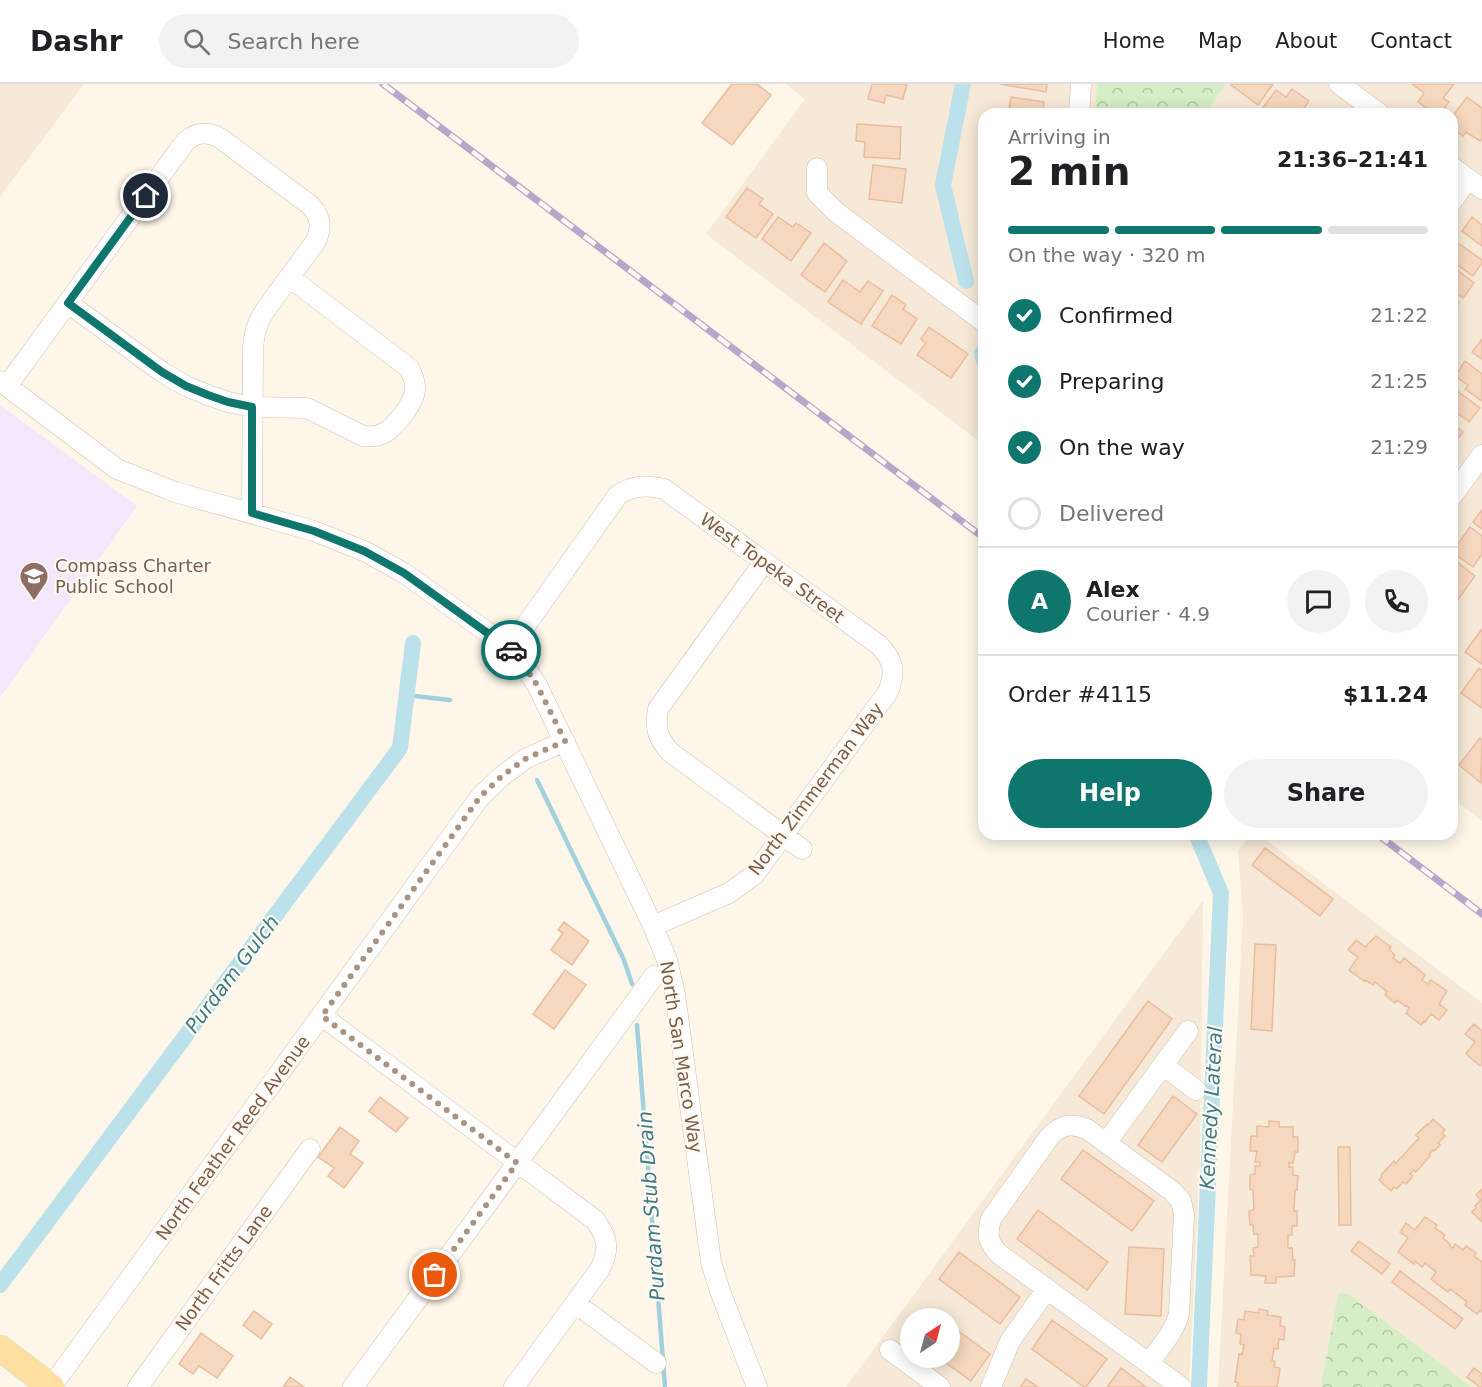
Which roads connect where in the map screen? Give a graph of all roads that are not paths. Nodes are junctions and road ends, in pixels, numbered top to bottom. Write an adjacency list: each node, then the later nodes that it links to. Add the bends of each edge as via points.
1 (1081, 84): 3 (street)
2 (1339, 84): 4 (street)
3 (1079, 108)
4 (1372, 108)
5 (817, 168): 10 (street, via 818,193 836,212)
6 (1467, 179): 7 (street)
7 (1458, 192)
8 (289, 277): 9 (street, via 319,235 320,222 314,210 220,138 202,133 185,142); 12 (street, via 266,309 255,333); 12 (street, via 409,368 415,393 392,429 373,437 363,436 307,408)
9 (68, 303): 11 (street); 12 (street, via 186,386)
10 (978, 318)
11 (4, 384): 15 (street, North San Marco Way, via 117,469 175,492)
12 (252, 407): 15 (street)
13 (1482, 455): 14 (street)
14 (1458, 488)
15 (252, 513): 17 (street, North San Marco Way, via 364,551 404,573)
16 (764, 562): 17 (street, West Topeka Street, via 664,489 627,489 618,495); 18 (street, West Topeka Street, via 879,645); 20 (street, via 658,709 656,730 670,752)
17 (509, 649): 19 (street, North San Marco Way, via 537,685)
18 (893, 667): 20 (street, North Zimmerman Way, via 888,692)
19 (565, 741): 22 (street, North San Marco Way); 24 (street, North Feather Reed Avenue, via 525,759 480,797)
20 (783, 836): 21 (street); 22 (street, North Zimmerman Way, via 754,875 729,893)
21 (802, 849)
22 (653, 926): 42 (street, North San Marco Way, via 675,994 711,1262)
23 (654, 976): 30 (street)
24 (322, 1016): 30 (street); 38 (street, North Feather Reed Avenue)
25 (1188, 1031): 26 (street)
26 (1163, 1065): 27 (street); 28 (street)
27 (1196, 1090)
28 (1106, 1143): 31 (street, via 1077,1125 1057,1129 991,1219 988,1231 993,1248); 36 (street, via 1172,1191 1181,1201 1184,1215 1177,1322)
29 (310, 1149): 39 (street, North Fritts Lane)
30 (517, 1163): 32 (street, via 595,1220 603,1231 606,1257); 40 (street)
31 (1047, 1289): 36 (street); 43 (street, via 1010,1341)
32 (575, 1303): 35 (street); 41 (street)
33 (0, 1348): 38 (main road)
34 (890, 1350): 37 (street)
35 (656, 1363)
36 (1149, 1363): 44 (street)
37 (933, 1385)
38 (51, 1387)
39 (138, 1387)
40 (353, 1387)
41 (514, 1387)
42 (757, 1387)
43 (991, 1387)
44 (1181, 1387)

